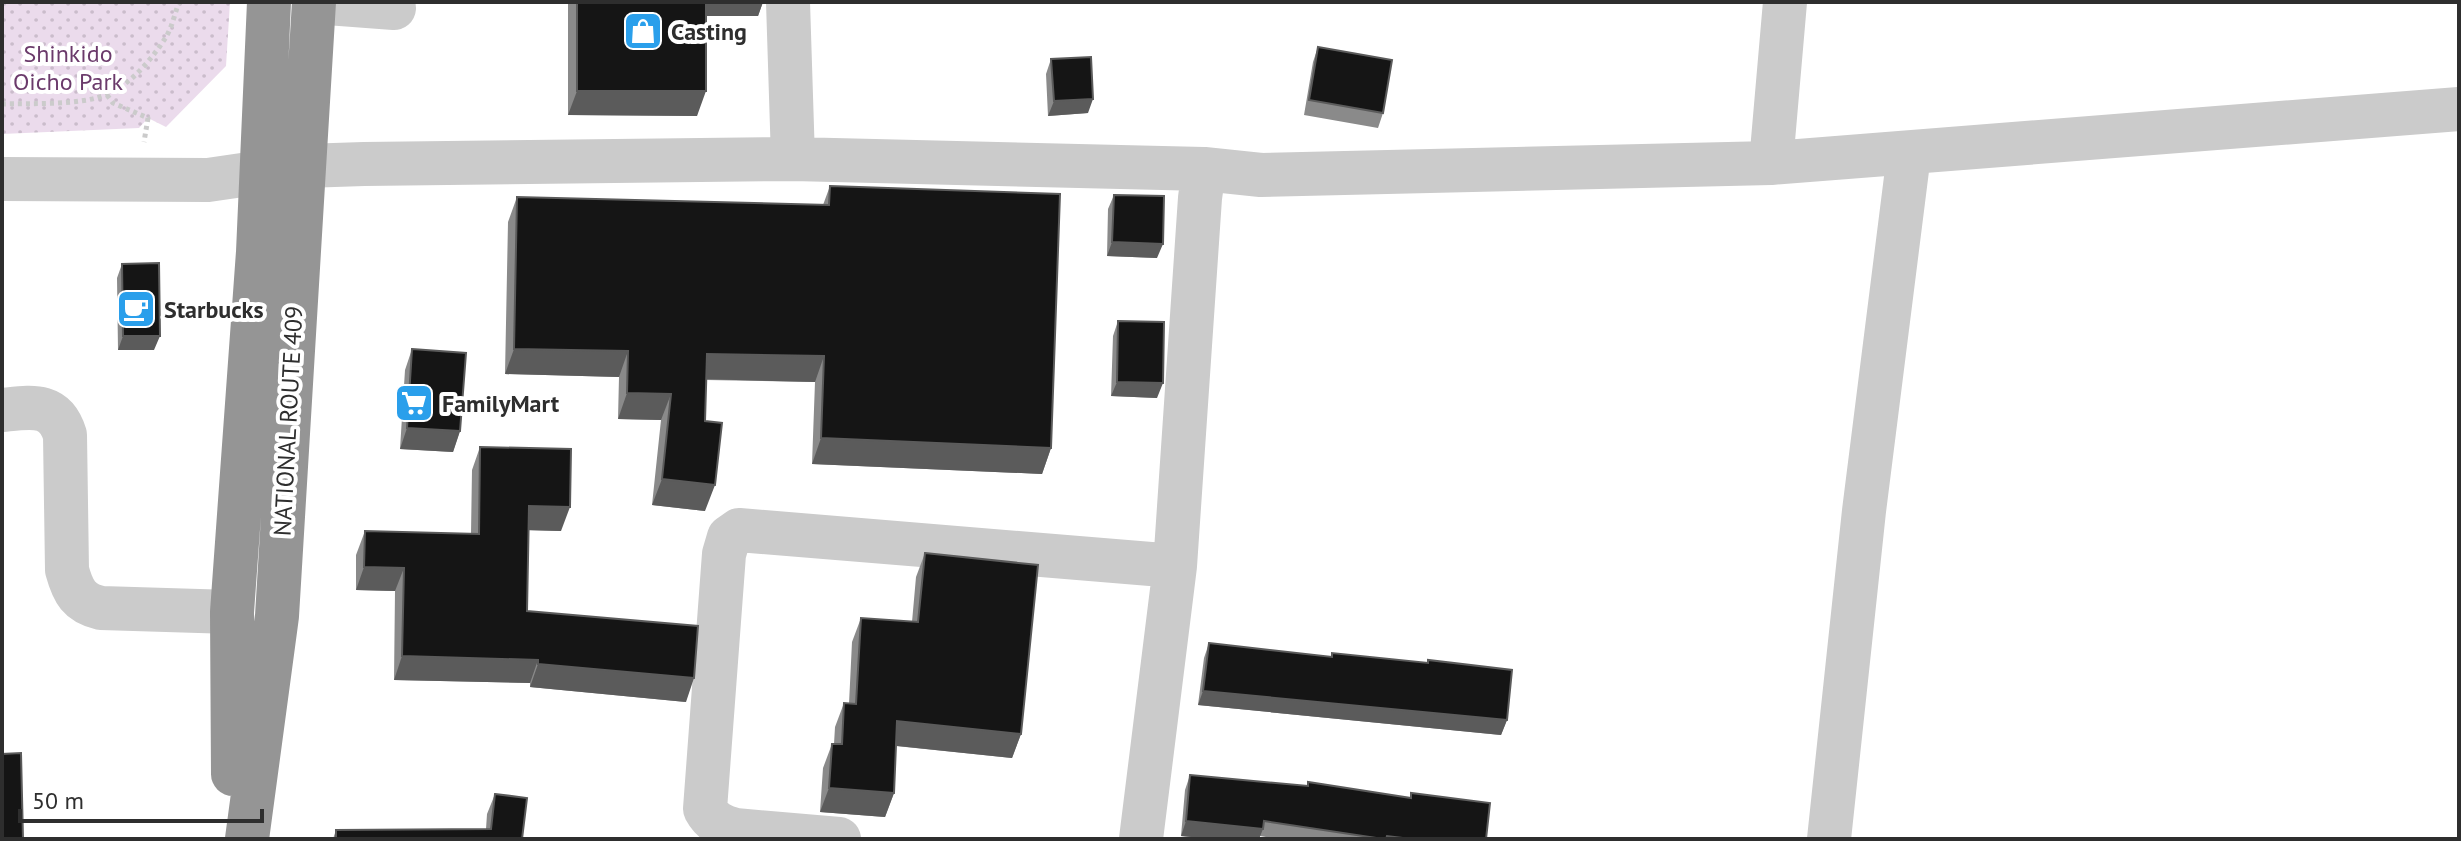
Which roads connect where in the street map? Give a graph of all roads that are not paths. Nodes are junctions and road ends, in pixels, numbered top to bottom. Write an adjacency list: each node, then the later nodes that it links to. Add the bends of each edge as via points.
1 (269, 2): 12 (highway, NATIONAL ROUTE 409)
2 (314, 2): 5 (street); 10 (highway, NATIONAL ROUTE 409)
3 (788, 2): 8 (street)
4 (1785, 2): 9 (street)
5 (394, 8)
6 (2450, 110): 7 (street)
7 (1909, 154): 9 (street); 21 (street)
8 (793, 159): 10 (street); 11 (street)
9 (1771, 163): 11 (street, via 1261,175)
10 (304, 166): 12 (street); 19 (highway, NATIONAL ROUTE 409, via 277,616)
11 (1204, 169): 15 (street)
12 (261, 173): 13 (street, via 208,180); 16 (highway, NATIONAL ROUTE 409)
13 (2, 179)
14 (2, 410): 16 (street, via 47,410 60,420 65,435 67,570 72,589 85,605)
15 (1175, 566): 17 (street); 20 (street, via 739,530 729,537 705,809 721,826 735,830)
16 (232, 612): 18 (highway, NATIONAL ROUTE 409)
17 (1144, 823)
18 (233, 839)
19 (247, 839)
20 (839, 839)
21 (1829, 839)

